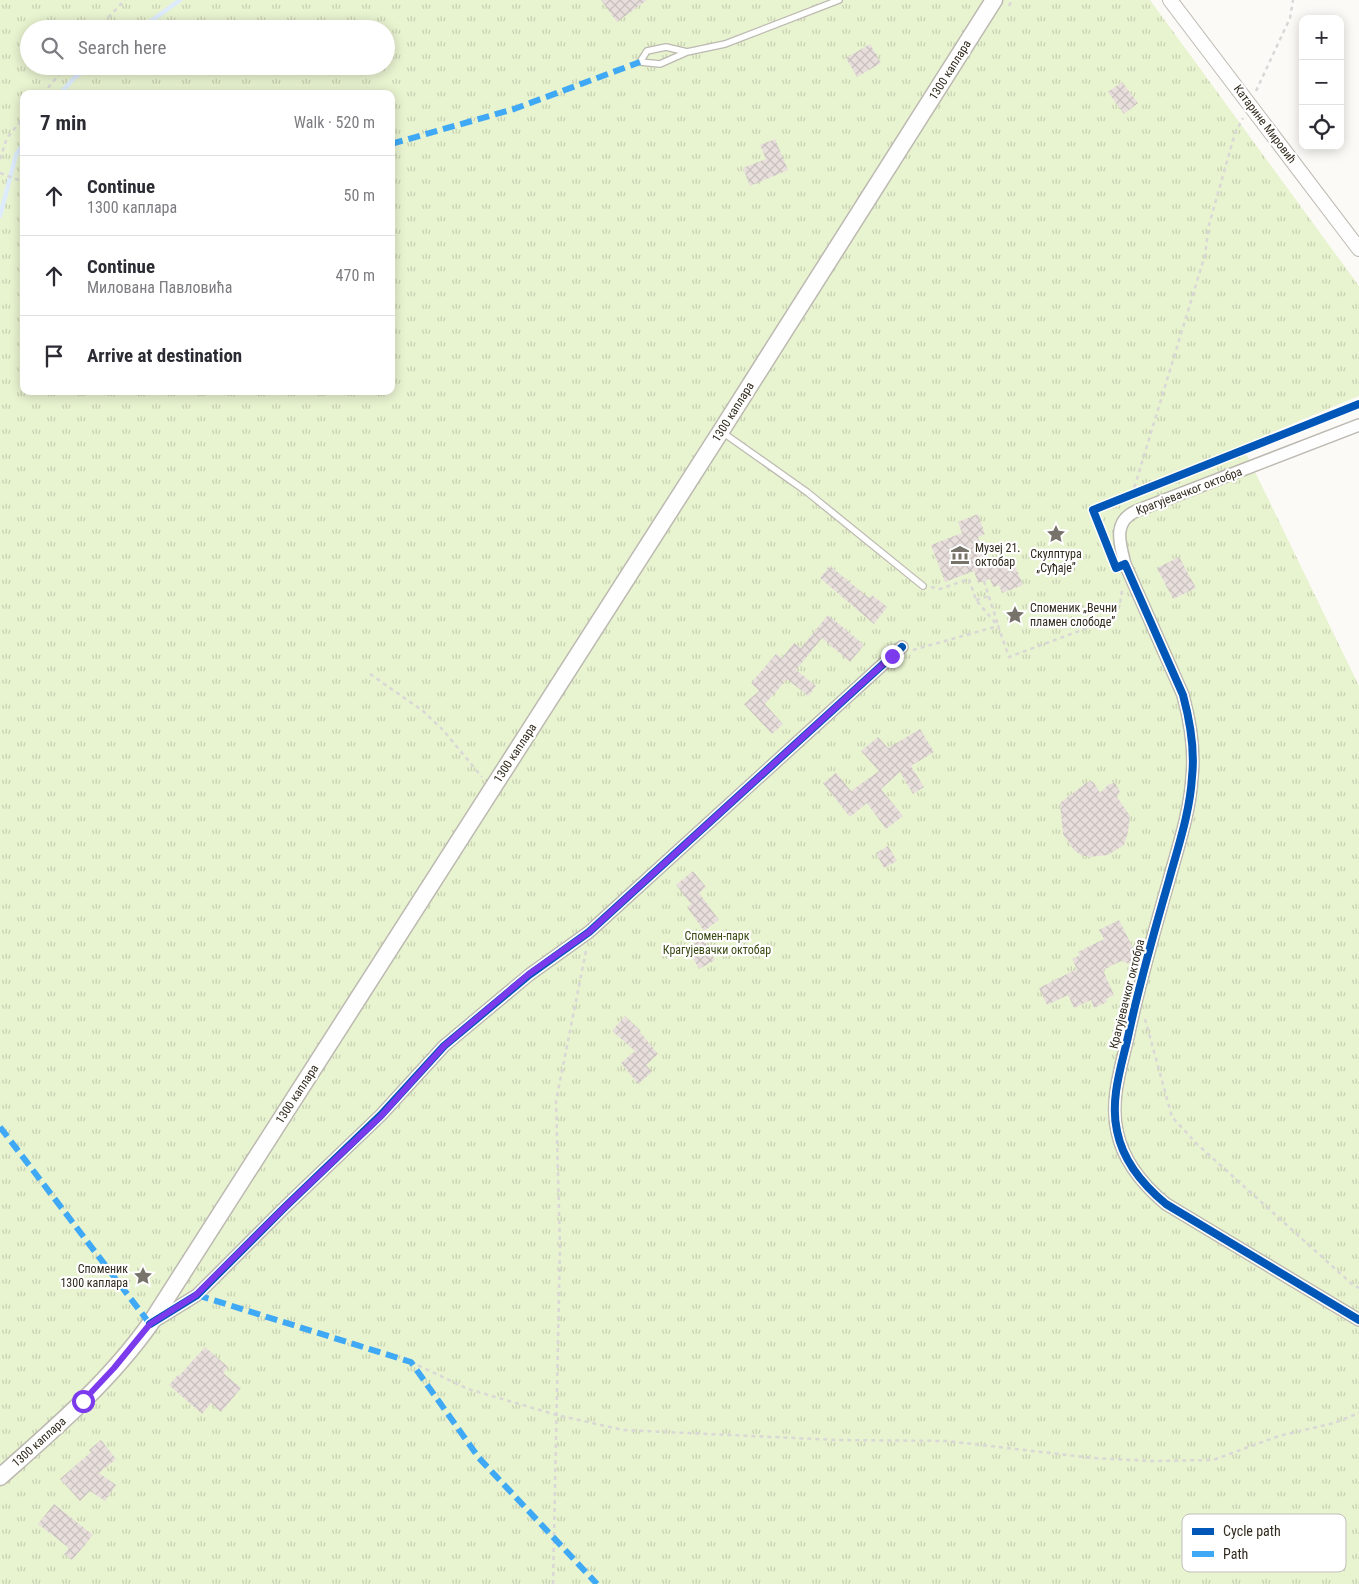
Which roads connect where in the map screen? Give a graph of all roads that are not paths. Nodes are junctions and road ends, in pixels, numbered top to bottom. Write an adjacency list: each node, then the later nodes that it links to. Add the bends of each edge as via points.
1 (839, 0): 4 (lane, via 726,44)
2 (994, 0): 7 (main road, 1300 каплара)
3 (1170, 0): 5 (street, Катарине Мировић)
4 (687, 52): 4 (lane, via 660,64 640,62 647,51 666,47)
5 (1359, 249)
6 (1359, 425): 10 (street, Крагујевачког октобра, via 1131,513 1120,527 1125,564 1188,712 1192,778 1180,839 1136,997 1116,1094 1116,1130 1120,1143 1141,1181 1159,1198)
7 (721, 431): 8 (lane, via 807,492); 11 (main road, 1300 каплара)
8 (923, 586)
9 (902, 647): 11 (street, via 589,932 529,974 444,1046 381,1116 196,1295)
10 (1359, 1320)
11 (150, 1324): 12 (main road, 1300 каплара, via 83,1401)
12 (0, 1477)

